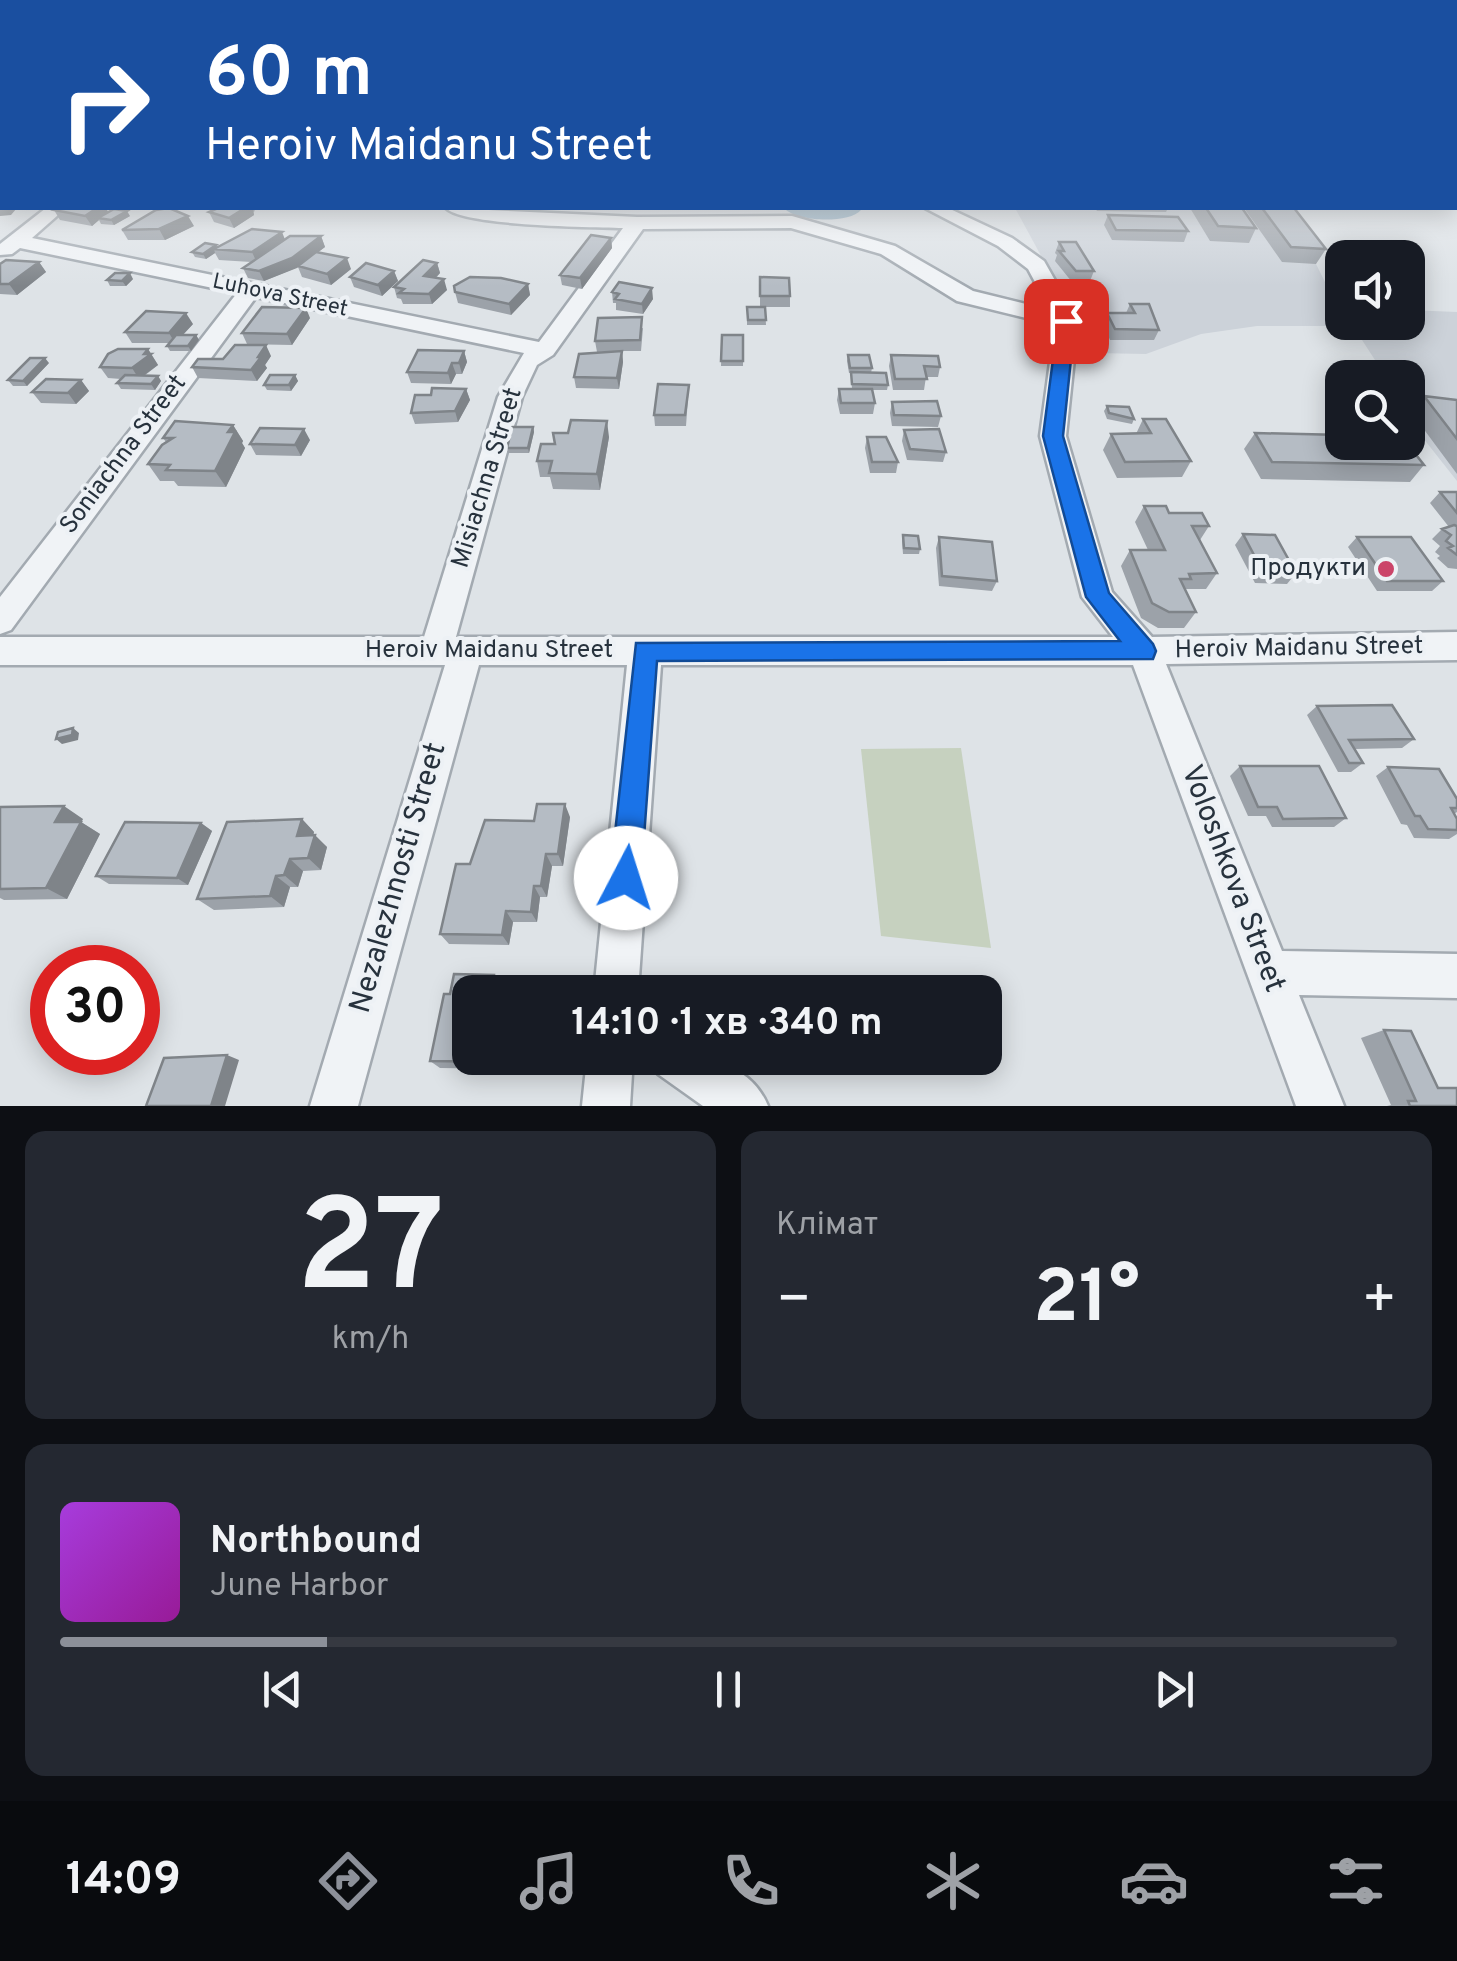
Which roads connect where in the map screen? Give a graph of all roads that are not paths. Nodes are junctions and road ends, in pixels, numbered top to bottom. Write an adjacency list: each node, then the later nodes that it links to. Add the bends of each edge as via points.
1 (54, 210): 5 (street)
2 (467, 210): 4 (street)
3 (938, 210): 7 (street, via 1005,242 1037,266)
4 (637, 223): 7 (street, via 764,220 826,229 888,250 965,296); 8 (street, Misiachna Street)
5 (8, 248): 6 (street, Luhova Street)
6 (250, 290): 8 (street, Luhova Street); 9 (street, Soniachna Street)
7 (1066, 321): 14 (street, Voloshkova Street, via 1053,436 1098,597)
8 (545, 350): 12 (street, Misiachna Street, via 527,361 510,397)
9 (0, 621)
10 (1457, 646): 14 (street, Heroiv Maidanu Street)
11 (0, 651): 12 (street, Heroiv Maidanu Street)
12 (451, 651): 13 (street, Heroiv Maidanu Street); 20 (street, Nezalezhnosti Street)
13 (645, 651): 14 (street, Heroiv Maidanu Street); 16 (street)
14 (1144, 651): 15 (street, Voloshkova Street)
15 (1269, 974): 17 (street); 23 (street, Voloshkova Street)
16 (617, 975)
17 (1457, 976)
18 (609, 1075): 21 (street)
19 (699, 1075): 22 (street)
20 (334, 1106)
21 (606, 1106)
22 (744, 1106)
23 (1320, 1106)

